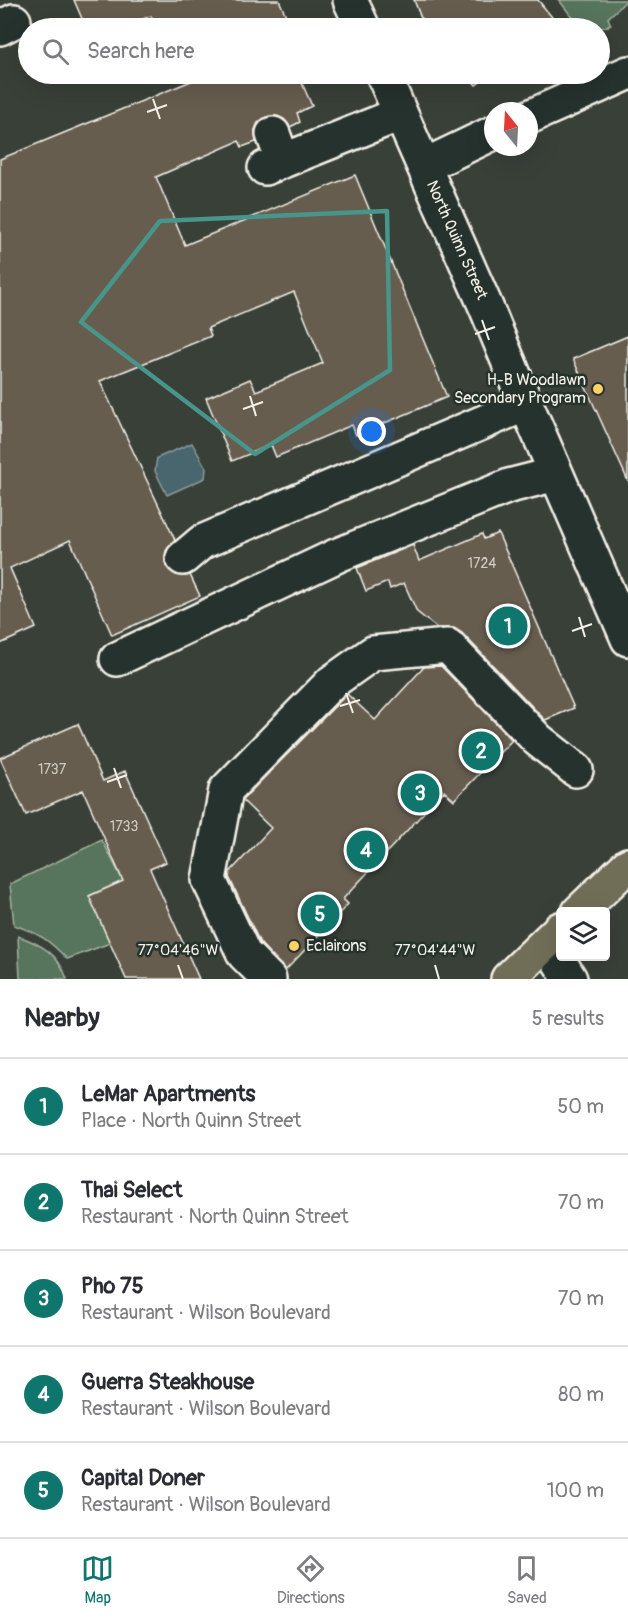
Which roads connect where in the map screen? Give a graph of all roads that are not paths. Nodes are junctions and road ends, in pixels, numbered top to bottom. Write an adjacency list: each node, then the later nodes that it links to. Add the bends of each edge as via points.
1 (350, 0): 2 (street)
2 (358, 18)
3 (628, 73): 4 (street)
4 (610, 81)
5 (386, 84): 8 (street, North Quinn Street)
6 (603, 84): 7 (street)
7 (538, 113)
8 (400, 114): 10 (street); 11 (street, North Quinn Street)
9 (484, 137): 11 (street)
10 (274, 154)
11 (424, 166): 12 (street, North Quinn Street)
12 (526, 404): 13 (street, North Quinn Street); 14 (street, via 202,542)
13 (556, 474): 15 (street, North Quinn Street); 16 (street, via 509,486 338,555)
14 (183, 558)
15 (628, 639)
16 (117, 659)
17 (576, 770): 21 (street, via 538,740 448,646 373,653 332,682 226,790 209,879 244,954)
18 (628, 866): 19 (main road)
19 (584, 907)
20 (554, 935): 22 (main road); 23 (street)
21 (269, 979)
22 (508, 979)
23 (570, 979)

